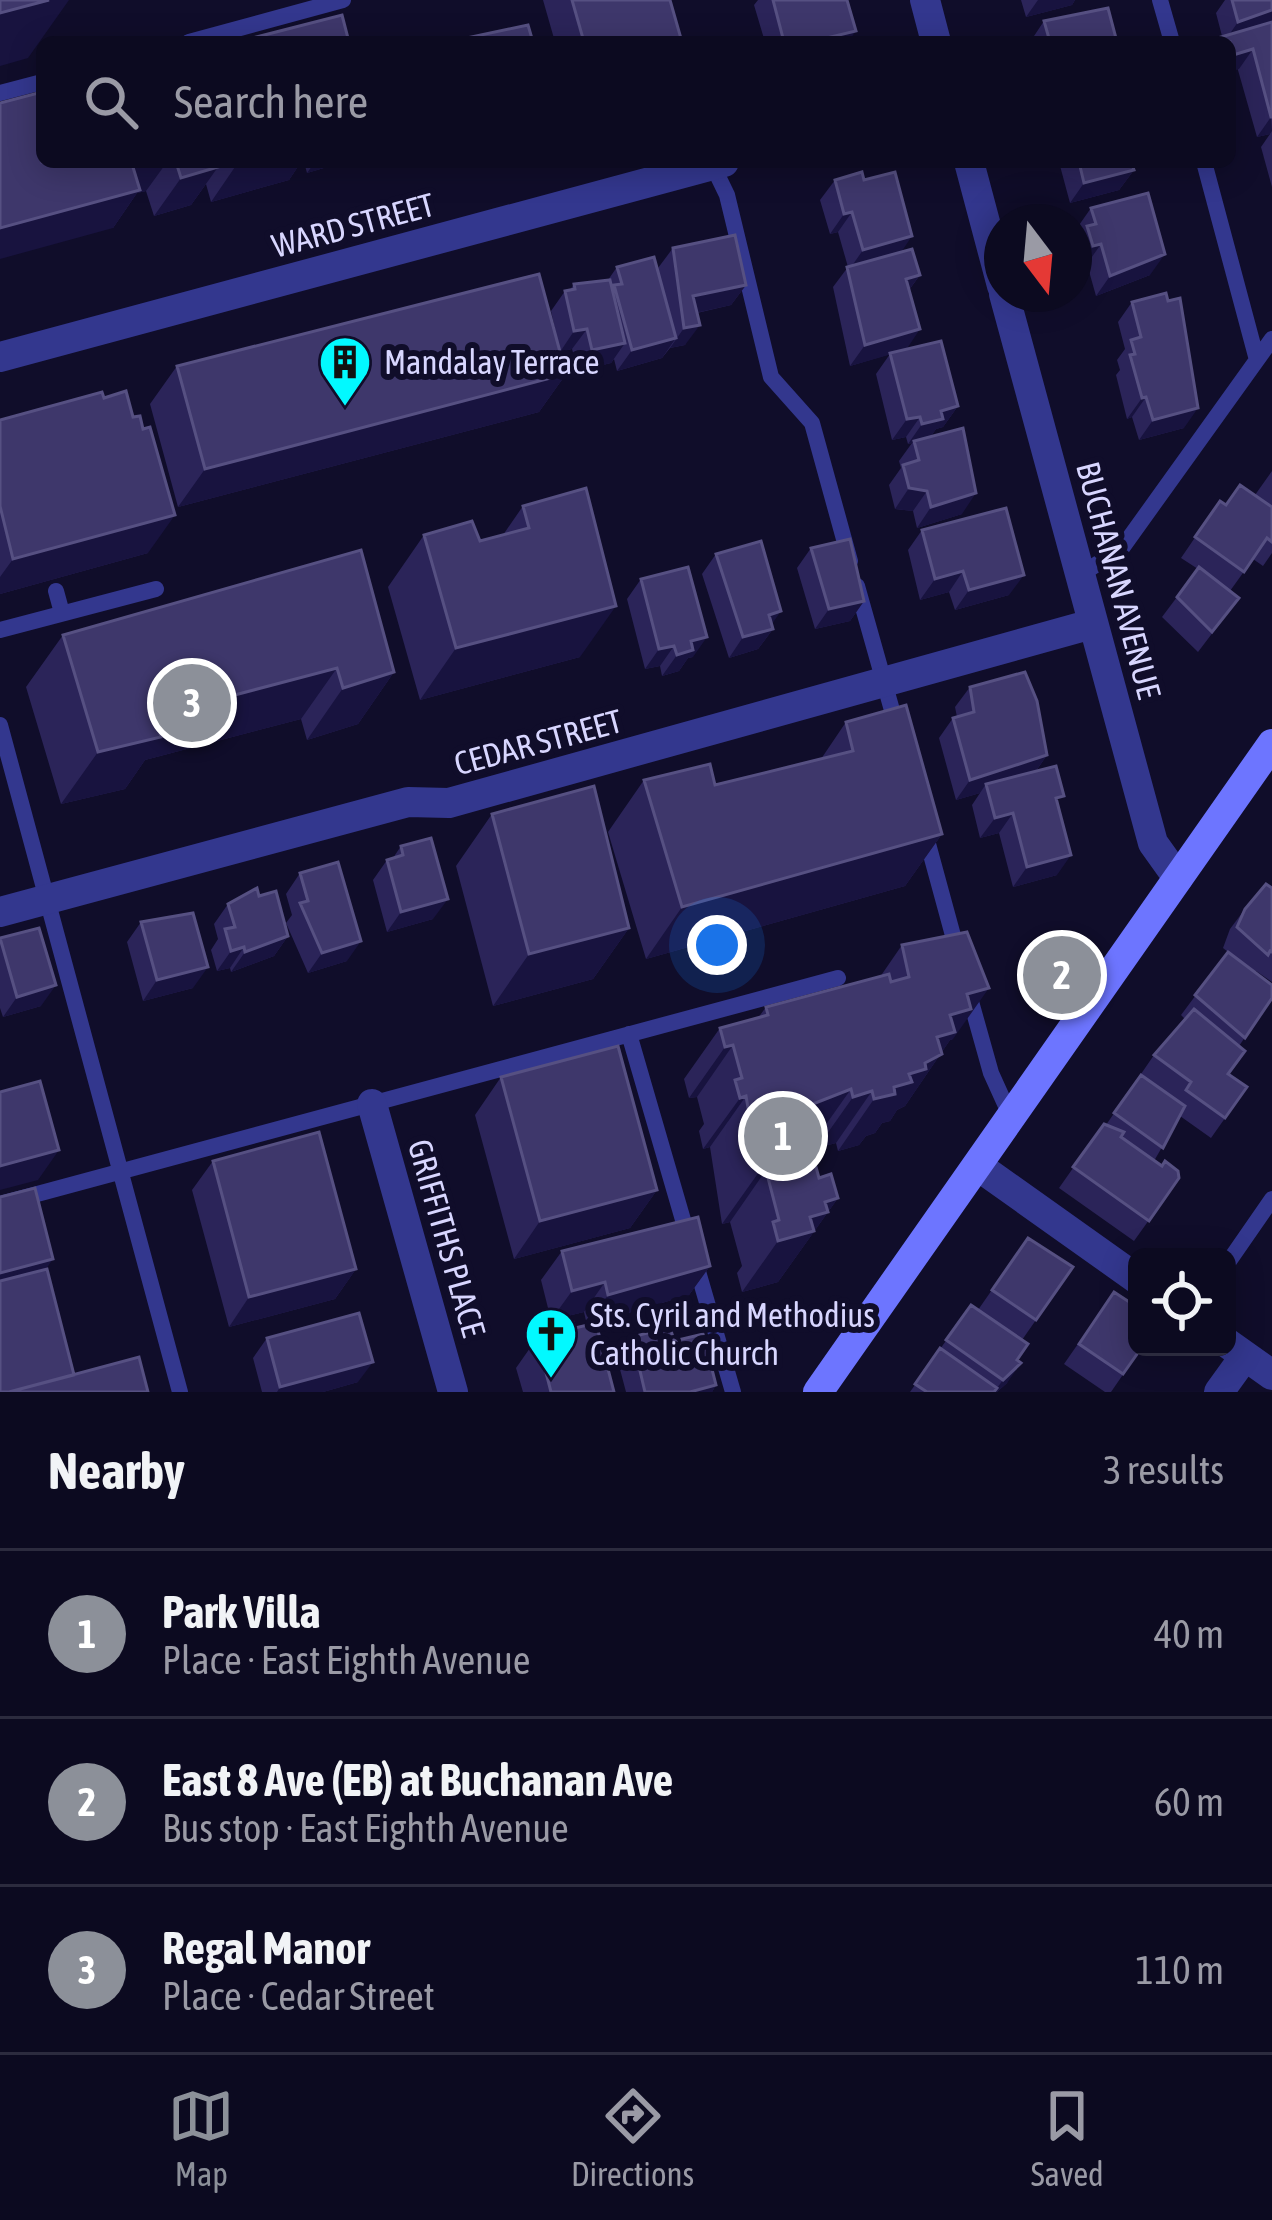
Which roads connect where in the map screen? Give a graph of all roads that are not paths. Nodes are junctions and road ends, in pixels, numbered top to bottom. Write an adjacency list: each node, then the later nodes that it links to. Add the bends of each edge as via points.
1 (343, 0): 4 (lane)
2 (925, 0): 5 (street)
3 (1160, 0): 6 (lane)
4 (211, 36)
5 (934, 36)
6 (1170, 36)
7 (36, 84): 8 (lane)
8 (0, 93)
9 (698, 168): 16 (street, WARD STREET)
10 (718, 168): 24 (lane, via 771,377 812,423)
11 (971, 168): 13 (street, BUCHANAN AVENUE)
12 (1206, 168): 17 (lane)
13 (984, 218)
14 (1009, 312): 18 (street, BUCHANAN AVENUE)
15 (1272, 339): 17 (lane)
16 (0, 357)
17 (1257, 360): 18 (lane, via 1122,548)
18 (1080, 575): 22 (street, BUCHANAN AVENUE)
19 (156, 589): 21 (lane)
20 (56, 592): 21 (lane)
21 (62, 613): 23 (lane)
22 (1092, 624): 24 (street, CEDAR STREET); 29 (street, BUCHANAN AVENUE, via 1153,843)
23 (0, 630)
24 (885, 684): 27 (lane); 30 (street, CEDAR STREET, via 449,803 408,802)
25 (0, 725): 30 (lane)
26 (1272, 744): 29 (street)
27 (903, 752)
28 (922, 820): 35 (lane, via 991,1073)
29 (1178, 878): 35 (street)
30 (46, 899): 31 (street, CEDAR STREET); 37 (lane)
31 (0, 912)
32 (838, 978): 33 (lane)
33 (629, 1034): 34 (lane); 47 (lane)
34 (373, 1104): 37 (lane); 46 (street, GRIFFITHS PLACE)
35 (1010, 1114): 36 (street)
36 (978, 1166): 41 (street); 48 (street)
37 (121, 1172): 39 (lane); 45 (lane)
38 (1272, 1199): 40 (lane)
39 (0, 1204)
40 (1236, 1251)
41 (1128, 1273)
42 (1236, 1349): 44 (street)
43 (1233, 1356): 49 (street)
44 (1272, 1375)
45 (180, 1392)
46 (454, 1392)
47 (733, 1392)
48 (818, 1392)
49 (1219, 1392)

